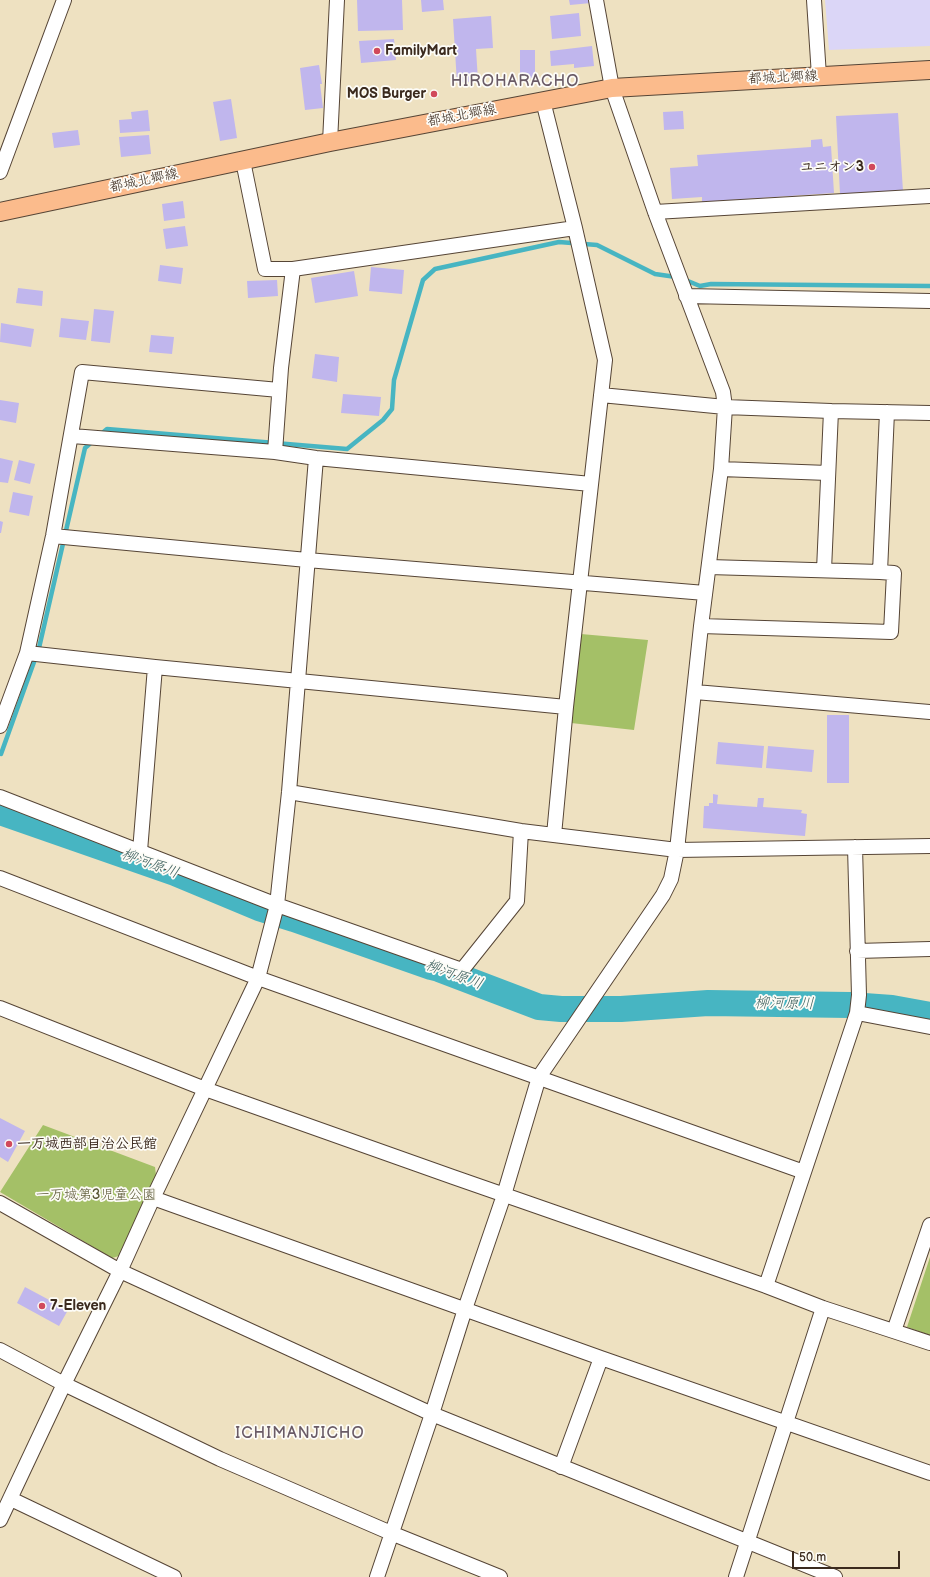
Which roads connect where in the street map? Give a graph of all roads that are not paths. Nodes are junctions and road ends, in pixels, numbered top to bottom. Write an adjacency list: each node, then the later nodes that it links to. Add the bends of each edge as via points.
1 (64, 0): 11 (street)
2 (337, 0): 9 (street)
3 (596, 0): 7 (street)
4 (814, 0): 6 (street)
5 (930, 70): 6 (main road, 都城北郷線)
6 (819, 76): 7 (main road, 都城北郷線)
7 (612, 88): 8 (main road, 都城北郷線); 14 (street)
8 (543, 100): 9 (main road, 都城北郷線); 15 (street)
9 (330, 142): 10 (main road, 都城北郷線)
10 (243, 160): 13 (main road, 都城北郷線); 16 (street, via 265,269)
11 (0, 172)
12 (930, 196): 14 (street)
13 (0, 212)
14 (655, 212): 17 (street)
15 (575, 228): 16 (street); 20 (street, via 605,360)
16 (293, 269): 19 (street)
17 (686, 296): 18 (street); 21 (street, via 723,392)
18 (930, 301)
19 (279, 390): 25 (street, via 82,372); 26 (street)
20 (601, 395): 21 (street); 30 (street)
21 (724, 407): 22 (street); 28 (street)
22 (831, 411): 23 (street); 29 (street)
23 (887, 412): 24 (street); 35 (street)
24 (930, 413)
25 (72, 436): 26 (street); 31 (street)
26 (275, 452): 27 (street)
27 (316, 458): 30 (street); 32 (street)
28 (721, 469): 29 (street); 33 (street)
29 (828, 474): 34 (street)
30 (591, 484): 36 (street)
31 (53, 536): 32 (street); 39 (street)
32 (307, 560): 36 (street); 41 (street)
33 (709, 567): 34 (street); 37 (street)
34 (824, 570): 35 (street)
35 (880, 572): 38 (street, via 894,573 891,632)
36 (580, 583): 37 (street); 43 (street)
37 (705, 592): 38 (street)
38 (701, 626): 42 (street)
39 (27, 653): 40 (street); 45 (street)
40 (155, 667): 41 (street); 53 (street)
41 (297, 680): 43 (street); 46 (street)
42 (695, 692): 44 (street); 52 (street)
43 (566, 707): 49 (street)
44 (930, 712)
45 (0, 726)
46 (289, 792): 48 (street); 55 (street)
47 (0, 797): 53 (street)
48 (521, 831): 49 (street); 55 (street, via 517,901 462,970)
49 (554, 835): 52 (street)
50 (930, 846): 51 (street)
51 (855, 847): 52 (street); 57 (street)
52 (677, 850): 62 (street, via 671,879 663,895)
53 (140, 851): 55 (street)
54 (0, 878): 58 (street)
55 (278, 905): 58 (street)
56 (930, 949): 57 (street)
57 (857, 951): 60 (street)
58 (258, 978): 62 (street); 63 (street)
59 (0, 1008): 63 (street)
60 (858, 1013): 61 (street); 64 (street)
61 (930, 1027)
62 (539, 1077): 64 (street); 65 (street)
63 (205, 1089): 65 (street); 66 (street)
64 (804, 1172): 70 (street)
65 (504, 1195): 70 (street); 72 (street)
66 (153, 1198): 69 (street); 72 (street)
67 (0, 1202): 69 (street)
68 (930, 1226): 73 (street)
69 (120, 1271): 77 (street); 78 (street)
70 (766, 1286): 71 (street)
71 (823, 1308): 73 (street); 79 (street)
72 (465, 1309): 76 (street); 78 (street)
73 (894, 1331): 74 (street)
74 (930, 1343)
75 (0, 1350): 77 (street)
76 (601, 1358): 79 (street); 80 (street)
77 (64, 1384): 82 (street); 84 (street, via 220,1458)
78 (432, 1414): 80 (street); 84 (street)
79 (786, 1422): 81 (street); 85 (street)
80 (561, 1467): 85 (street)
81 (930, 1473)
82 (11, 1499): 83 (street); 86 (street)
83 (0, 1520)
84 (391, 1533): 87 (street); 88 (street)
85 (748, 1542): 89 (street); 90 (street)
86 (174, 1577)
87 (377, 1577)
88 (500, 1577)
89 (736, 1577)
90 (835, 1577)

